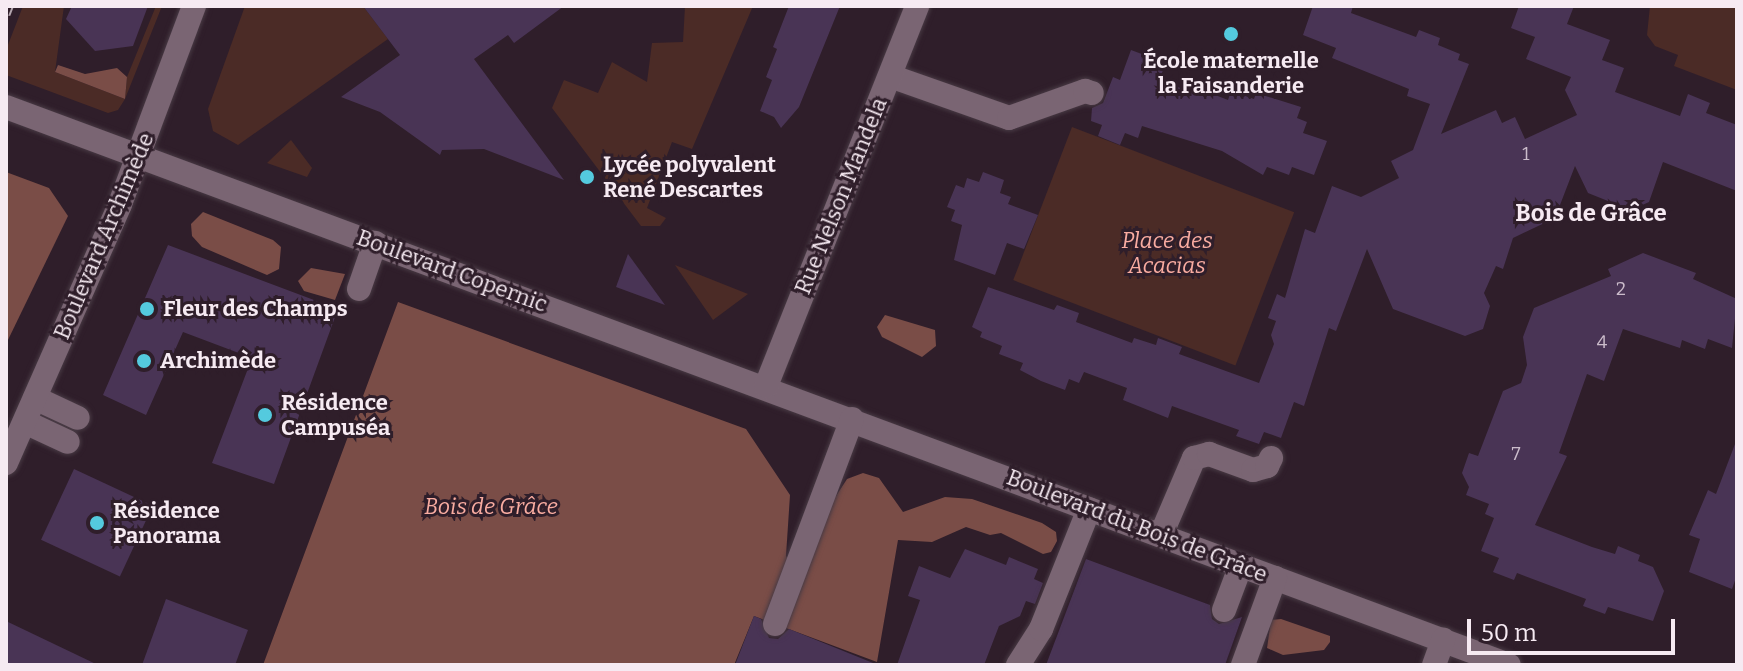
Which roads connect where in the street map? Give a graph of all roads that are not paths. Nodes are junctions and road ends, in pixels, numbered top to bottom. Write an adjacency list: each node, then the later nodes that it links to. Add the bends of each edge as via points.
1 (194, 6): 6 (street, Boulevard Archimède)
2 (917, 6): 3 (street, Rue Nelson Mandela)
3 (890, 76): 4 (street, via 1009,118); 9 (street, Rue Nelson Mandela)
4 (1092, 93)
5 (6, 107): 6 (street, Boulevard Copernic)
6 (139, 156): 7 (street, Boulevard Copernic); 10 (street, Boulevard Archimède)
7 (375, 243): 8 (street); 9 (street, Boulevard Copernic)
8 (359, 289)
9 (766, 386): 12 (street, Boulevard du Bois de Grâce)
10 (35, 398): 11 (street); 13 (street, Boulevard Archimède)
11 (78, 418)
12 (852, 419): 17 (street, Boulevard du Bois de Grâce); 22 (street)
13 (25, 422): 14 (street); 16 (street, Boulevard Archimède)
14 (68, 442)
15 (1271, 458): 18 (street, via 1267,466 1253,470 1209,454 1194,458)
16 (6, 463)
17 (1089, 509): 18 (street, Boulevard du Bois de Grâce); 24 (street, via 1041,629)
18 (1161, 535): 19 (street, Boulevard du Bois de Grâce)
19 (1241, 565): 20 (street, Boulevard du Bois de Grâce); 21 (street)
20 (1275, 578): 23 (street, Boulevard du Bois de Grâce); 25 (street)
21 (1224, 610)
22 (775, 624)
23 (1443, 640): 26 (street); 27 (street, Boulevard du Bois de Grâce)
24 (1018, 665)
25 (1243, 665)
26 (1434, 665)
27 (1509, 665)

